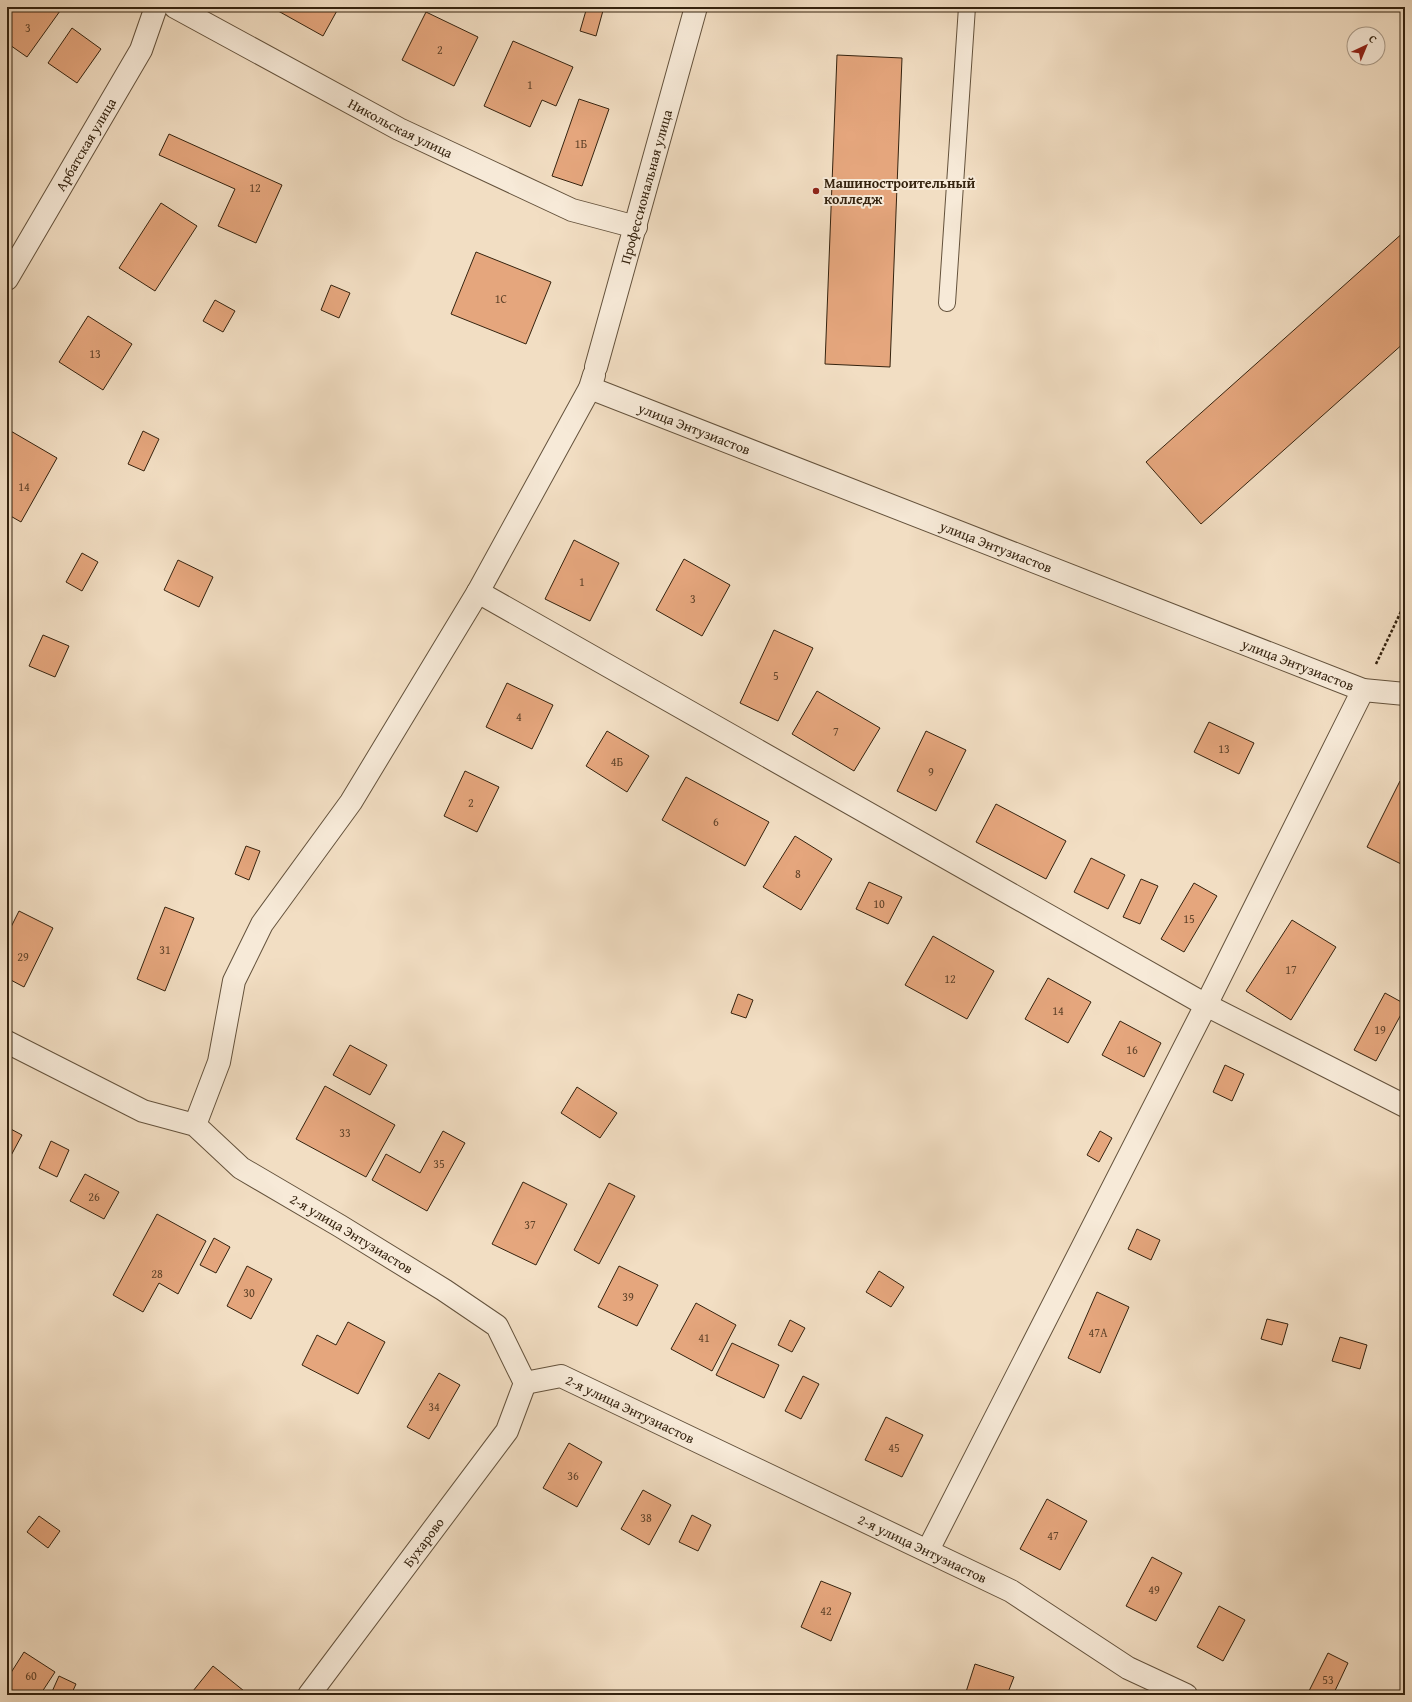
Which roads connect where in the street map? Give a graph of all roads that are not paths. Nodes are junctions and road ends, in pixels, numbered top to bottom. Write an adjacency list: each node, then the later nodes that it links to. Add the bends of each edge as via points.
1 (156, 7): 6 (street, Арбатская улица, via 141,50)
2 (175, 7): 5 (street, Никольская улица, via 399,129 572,210)
3 (696, 7): 5 (street, Профессиональная улица)
4 (967, 7): 7 (lane)
5 (636, 227): 8 (street, Профессиональная улица)
6 (7, 279)
7 (947, 303)
8 (590, 388): 9 (street, Профессиональная улица); 10 (street, улица Энтузиастов)
9 (478, 592): 12 (street); 15 (street, Профессиональная улица, via 351,802 262,924 234,981 219,1062)
10 (1363, 690): 11 (street, улица Энтузиастов); 12 (street)
11 (1405, 694)
12 (1206, 1005): 14 (street); 17 (street)
13 (7, 1042): 15 (street, 2-я улица Энтузиастов, via 143,1111)
14 (1405, 1106)
15 (195, 1125): 16 (street, 2-я улица Энтузиастов, via 241,1168 444,1290 497,1326)
16 (525, 1383): 17 (street, 2-я улица Энтузиастов, via 561,1376); 18 (street, Бухарово, via 507,1431)
17 (928, 1550): 19 (street, 2-я улица Энтузиастов, via 1011,1590 1128,1668)
18 (309, 1695)
19 (1186, 1695)

